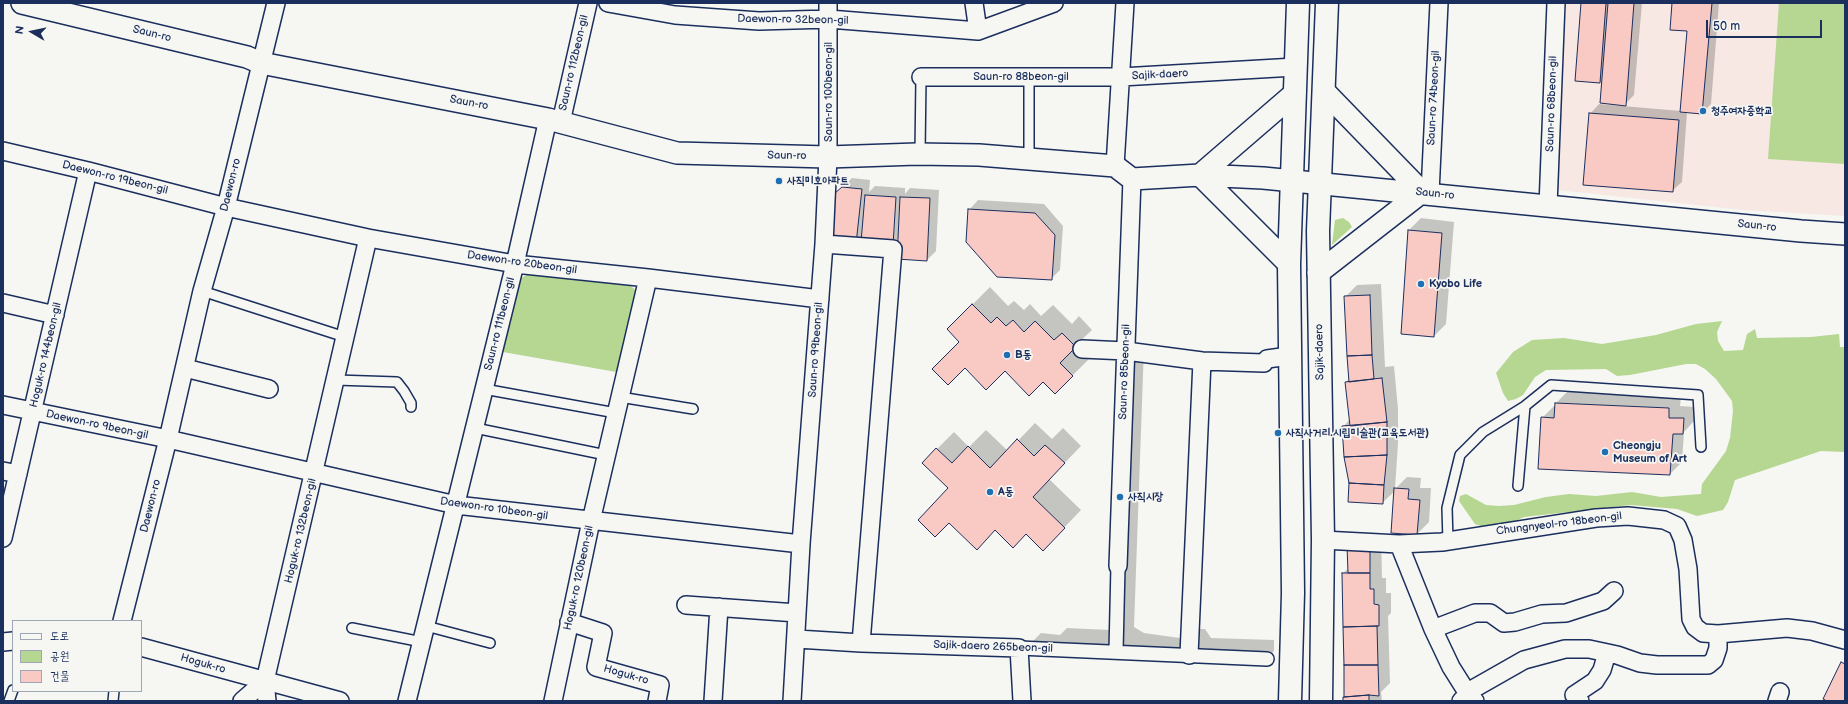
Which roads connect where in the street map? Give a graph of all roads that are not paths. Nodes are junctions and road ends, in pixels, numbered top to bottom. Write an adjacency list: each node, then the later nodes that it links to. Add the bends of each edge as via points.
1 (22, 3): 14 (street, Saun-ro)
2 (276, 3): 14 (street, Daewon-ro)
3 (588, 3): 21 (street, Saun-ro 112beon-gil)
4 (608, 3): 12 (street, Daewon-ro 32beon-gil, via 675,15 745,20)
5 (974, 3): 13 (street)
6 (1054, 3): 13 (street, Daewon-ro 32beon-gil)
7 (1125, 3): 18 (street)
8 (1298, 3): 15 (main road)
9 (1326, 3): 19 (main road, Sajik-daero)
10 (1439, 3): 32 (street, Saun-ro 74beon-gil)
11 (1556, 3): 33 (street, Saun-ro 68beon-gil)
12 (828, 11): 13 (street, Daewon-ro 32beon-gil); 24 (street, Saun-ro 100beon-gil)
13 (978, 31)
14 (261, 62): 21 (street, Saun-ro); 34 (street, Daewon-ro)
15 (1295, 67): 18 (street, Sajik-daero); 20 (main road)
16 (921, 77): 17 (street, Saun-ro 88beon-gil); 23 (lane)
17 (1029, 77): 18 (street, Saun-ro 88beon-gil); 25 (lane)
18 (1121, 77): 26 (street)
19 (1324, 91): 31 (main road, Sajik-daero); 32 (street)
20 (1294, 93): 28 (street); 30 (main road)
21 (555, 121): 24 (street, Saun-ro, via 677,153); 38 (street, Saun-ro 111beon-gil)
22 (3, 151): 27 (street, Daewon-ro 19beon-gil)
23 (920, 154): 24 (street, Saun-ro); 25 (street, Saun-ro)
24 (828, 157): 37 (street, Saun-ro 99beon-gil)
25 (1029, 159): 26 (street, Saun-ro)
26 (1115, 166): 29 (street)
27 (88, 171): 34 (street, Daewon-ro 19beon-gil); 45 (street, Hoguk-ro 144beon-gil)
28 (1200, 175): 29 (street, Saun-ro); 30 (street, Saun-ro); 39 (street)
29 (1132, 179): 48 (street, Saun-ro 85beon-gil)
30 (1291, 180): 31 (street, Saun-ro); 39 (main road)
31 (1321, 183): 32 (street, Saun-ro); 40 (main road, Sajik-daero)
32 (1426, 192): 33 (street, Saun-ro); 40 (street)
33 (1548, 206): 35 (street, Saun-ro)
34 (226, 208): 36 (street, Daewon-ro 20beon-gil); 42 (street, Daewon-ro)
35 (1845, 234)
36 (368, 238): 38 (street, Daewon-ro 20beon-gil); 46 (street, Hoguk-ro 132beon-gil)
37 (824, 244): 43 (street, Saun-ro 99beon-gil); 90 (street, via 893,249)
38 (515, 264): 41 (street, Daewon-ro 20beon-gil); 54 (street, Saun-ro 111beon-gil)
39 (1288, 264): 49 (main road)
40 (1318, 272): 72 (main road, Sajik-daero)
41 (648, 278): 43 (street, Daewon-ro 20beon-gil); 55 (street, Hoguk-ro 120beon-gil)
42 (202, 291): 46 (lane); 51 (street, Daewon-ro)
43 (820, 299): 74 (street, Saun-ro 99beon-gil)
44 (3, 303): 45 (street)
45 (55, 315): 60 (street, Hoguk-ro 144beon-gil)
46 (345, 337): 52 (street, Hoguk-ro 132beon-gil)
47 (1082, 349): 48 (street)
48 (1126, 351): 50 (street); 76 (street, Saun-ro 85beon-gil)
49 (1289, 356): 50 (street, via 1268,359 1264,363); 109 (main road, via 1293,593)
50 (1202, 361): 95 (street)
51 (185, 368): 53 (street); 63 (street, Daewon-ro)
52 (336, 380): 58 (lane, via 397,382); 67 (street, Hoguk-ro 132beon-gil)
53 (269, 389)
54 (484, 389): 61 (lane); 62 (street, Saun-ro 111beon-gil)
55 (620, 397): 59 (lane); 61 (street, Hoguk-ro 120beon-gil)
56 (3, 405): 60 (street, Daewon-ro 9beon-gil)
57 (1525, 406): 64 (lane, via 1552,385 1698,394); 68 (lane); 73 (lane, via 1483,432 1460,455 1447,508)
58 (411, 407)
59 (694, 409)
60 (32, 411): 63 (street, Daewon-ro 9beon-gil); 66 (street, Hoguk-ro 144beon-gil)
61 (616, 413): 65 (street, Hoguk-ro 120beon-gil)
62 (475, 428): 65 (lane); 69 (street, Saun-ro 111beon-gil)
63 (168, 439): 67 (street, Daewon-ro 10beon-gil); 81 (street, Daewon-ro)
64 (1701, 447)
65 (606, 455): 70 (street, Hoguk-ro 120beon-gil)
66 (10, 473): 71 (street, Hoguk-ro 144beon-gil)
67 (314, 473): 69 (street, Daewon-ro 10beon-gil); 97 (street, Hoguk-ro 132beon-gil)
68 (1518, 486)
69 (456, 505): 70 (street, Daewon-ro 10beon-gil); 85 (street, Saun-ro 111beon-gil)
70 (591, 521): 74 (street, Daewon-ro 10beon-gil); 82 (street, Hoguk-ro 120beon-gil)
71 (3, 538)
72 (1322, 540): 75 (street, Chungnyeol-ro 18beon-gil); 110 (main road, Sajik-daero)
73 (1448, 541): 75 (street, Chungnyeol-ro 18beon-gil); 86 (street, Chungnyeol-ro 18beon-gil, via 1596,518 1628,516 1664,520 1677,526 1683,540 1688,569 1691,619 1695,627 1703,633)
74 (801, 544): 80 (street, Saun-ro 99beon-gil)
75 (1399, 544): 84 (street)
76 (1118, 566): 93 (street)
77 (1614, 591): 84 (street, via 1603,601 1566,613 1542,614 1504,623 1490,612 1475,613)
78 (686, 605): 79 (street)
79 (719, 607): 80 (street); 106 (street)
80 (797, 613): 87 (street, Saun-ro 99beon-gil)
81 (122, 620)
82 (569, 622): 104 (street, Hoguk-ro 120beon-gil); 105 (street, Hoguk-ro, via 603,633 596,666 660,685)
83 (352, 628): 85 (lane)
84 (1433, 629): 99 (street)
85 (424, 634): 89 (lane); 103 (street, Saun-ro 111beon-gil)
86 (1718, 634): 88 (street, Chungnyeol-ro 18beon-gil, via 1787,628 1812,631); 94 (street, via 1718,648 1714,660 1708,665 1640,663)
87 (796, 639): 90 (street, Sajik-daero 265beon-gil); 107 (street, Saun-ro 99beon-gil)
88 (1845, 640)
89 (490, 643)
90 (861, 643): 92 (street, Sajik-daero 265beon-gil)
91 (142, 647): 97 (street, Hoguk-ro)
92 (1019, 648): 93 (street, Sajik-daero 265beon-gil); 108 (street)
93 (1116, 651): 95 (street, Sajik-daero 265beon-gil)
94 (1607, 653): 98 (street, via 1602,670 1595,681); 99 (street, via 1589,649 1565,649 1542,654 1499,673)
95 (1189, 655): 96 (street, Sajik-daero 265beon-gil)
96 (1267, 659)
97 (265, 681): 100 (street); 101 (street); 102 (street, Hoguk-ro)
98 (1577, 698)
99 (1468, 699)
100 (242, 701)
101 (267, 701)
102 (340, 701)
103 (407, 701)
104 (553, 701)
105 (657, 701)
106 (713, 701)
107 (792, 701)
108 (1022, 701)
109 (1290, 701)
110 (1321, 701)

